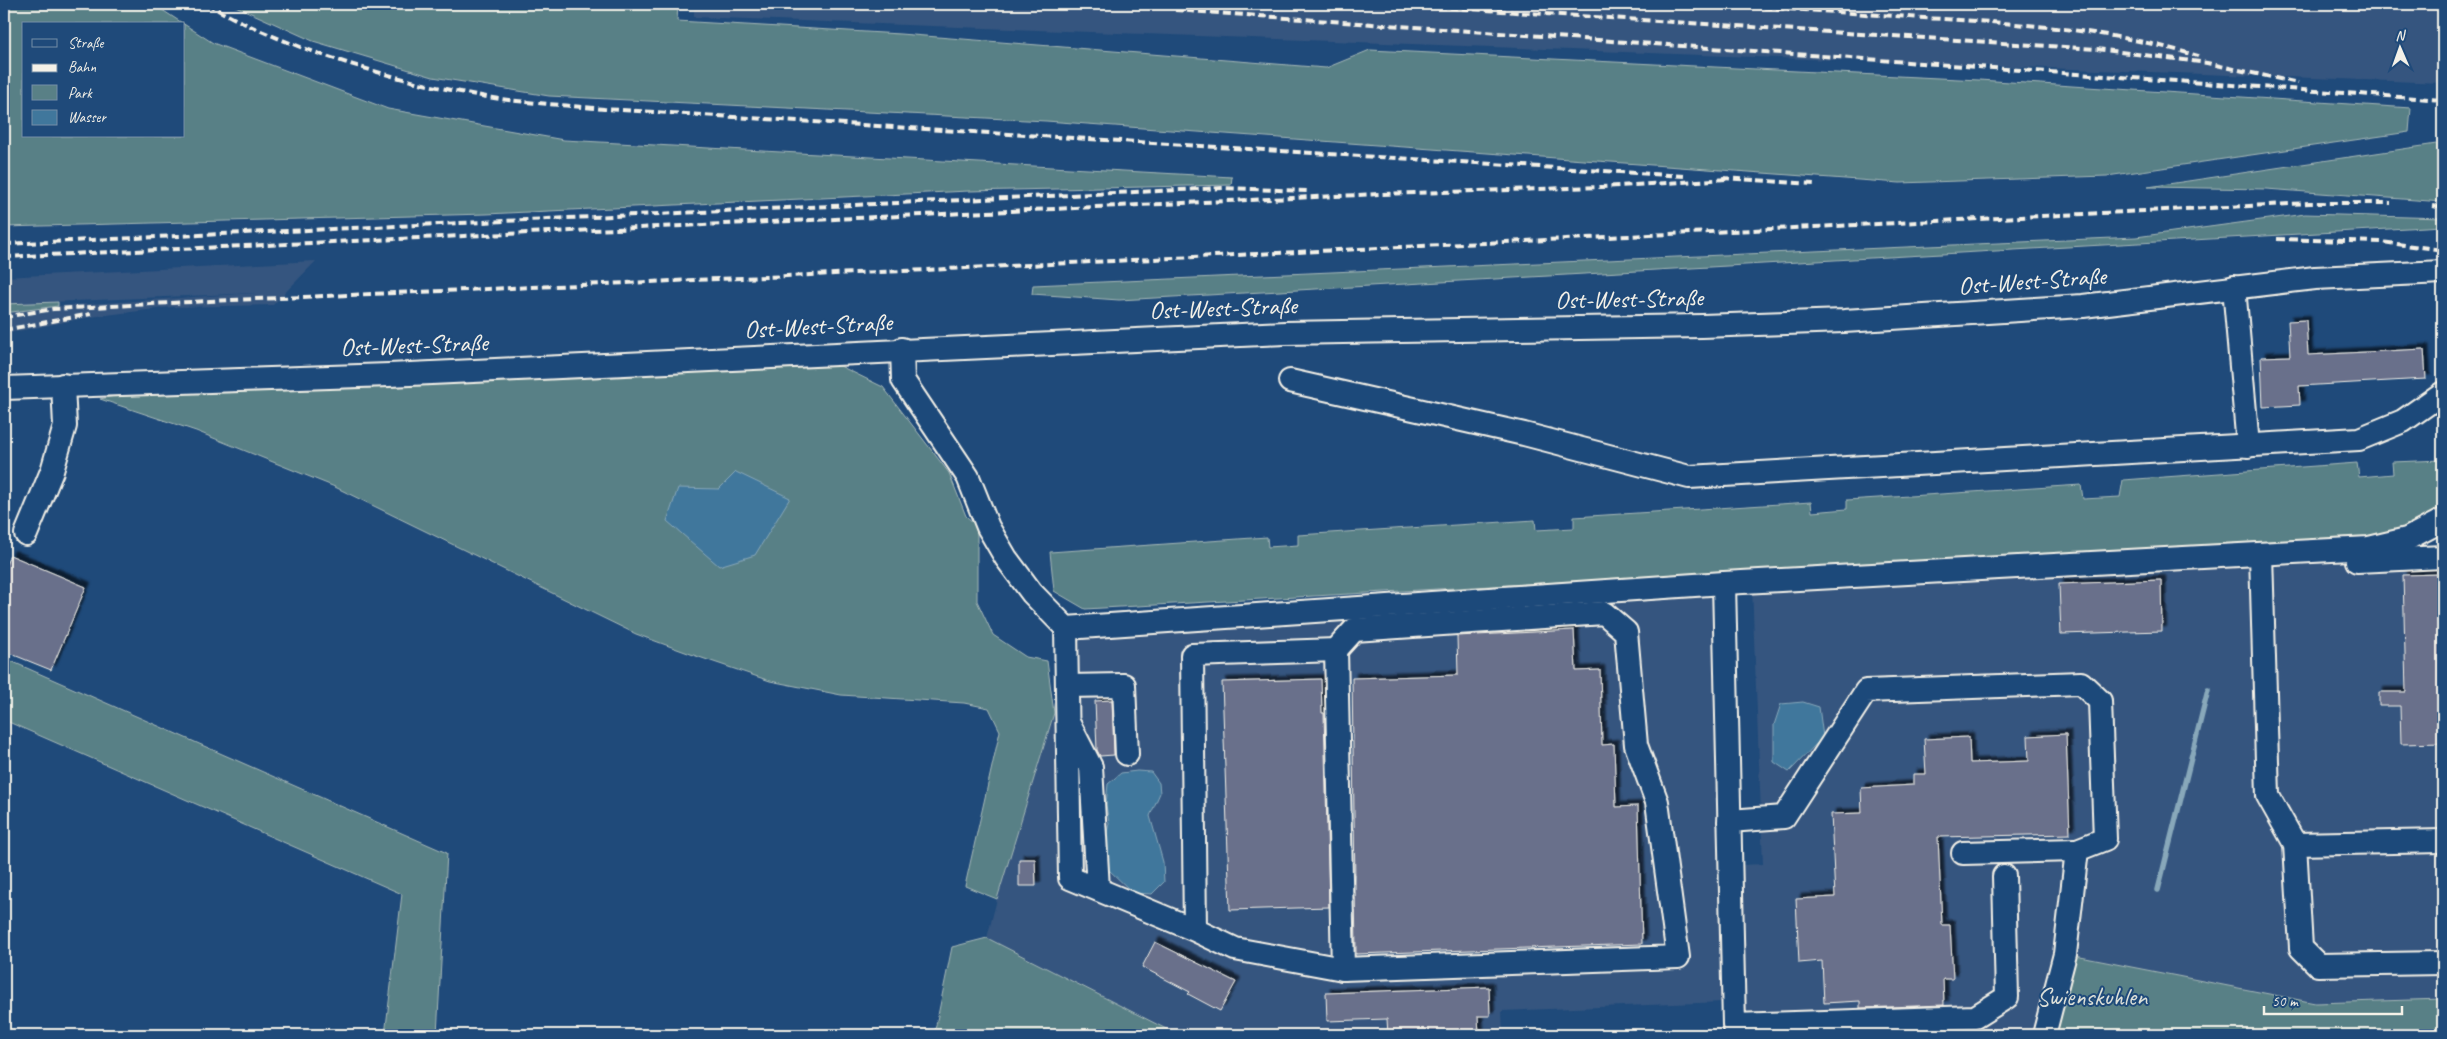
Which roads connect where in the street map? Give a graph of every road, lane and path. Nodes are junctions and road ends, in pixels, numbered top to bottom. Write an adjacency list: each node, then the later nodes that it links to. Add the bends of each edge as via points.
1 (2443, 272): 2 (street, Ost-West-Straße, via 2315,278)
2 (2234, 287): 3 (street, Ost-West-Straße, via 2083,306 1844,321 1304,332); 8 (street)
3 (902, 349): 5 (street, Ost-West-Straße, via 389,375); 15 (street, via 903,380 968,477 988,527 1006,558 1032,593)
4 (1290, 381): 8 (street, via 1524,434 1689,477)
5 (63, 385): 6 (street, Ost-West-Straße); 10 (street, via 65,426 52,470)
6 (4, 388)
7 (2443, 393): 8 (street, via 2403,421 2359,439)
8 (2248, 446)
9 (2443, 520): 11 (street, via 2407,539 2369,548)
10 (26, 534)
11 (2328, 550): 12 (street); 13 (street, via 2338,562)
12 (2261, 554): 14 (street); 21 (street, via 2268,796)
13 (2443, 557)
14 (1724, 583): 15 (street); 19 (street)
15 (1066, 628): 17 (street)
16 (1336, 650): 25 (street, via 1192,655); 27 (street); 27 (street, via 1354,630 1604,613 1626,632 1636,745 1657,802 1678,957)
17 (1067, 686): 18 (street, via 1124,684); 25 (street, via 1070,878)
18 (1127, 754)
19 (1729, 821): 22 (street, via 1784,817 1866,691 2081,683 2100,701 2105,839); 28 (street)
20 (2443, 841): 21 (street)
21 (2295, 844): 26 (street, via 2301,948 2318,965)
22 (2077, 850): 23 (street); 29 (street, via 2065,954)
23 (1963, 853)
24 (2004, 876): 28 (street, via 2007,997 1975,1017)
25 (1196, 930): 27 (street, via 1235,949)
26 (2443, 963)
27 (1343, 969)
28 (1734, 1030)
29 (2044, 1035)

